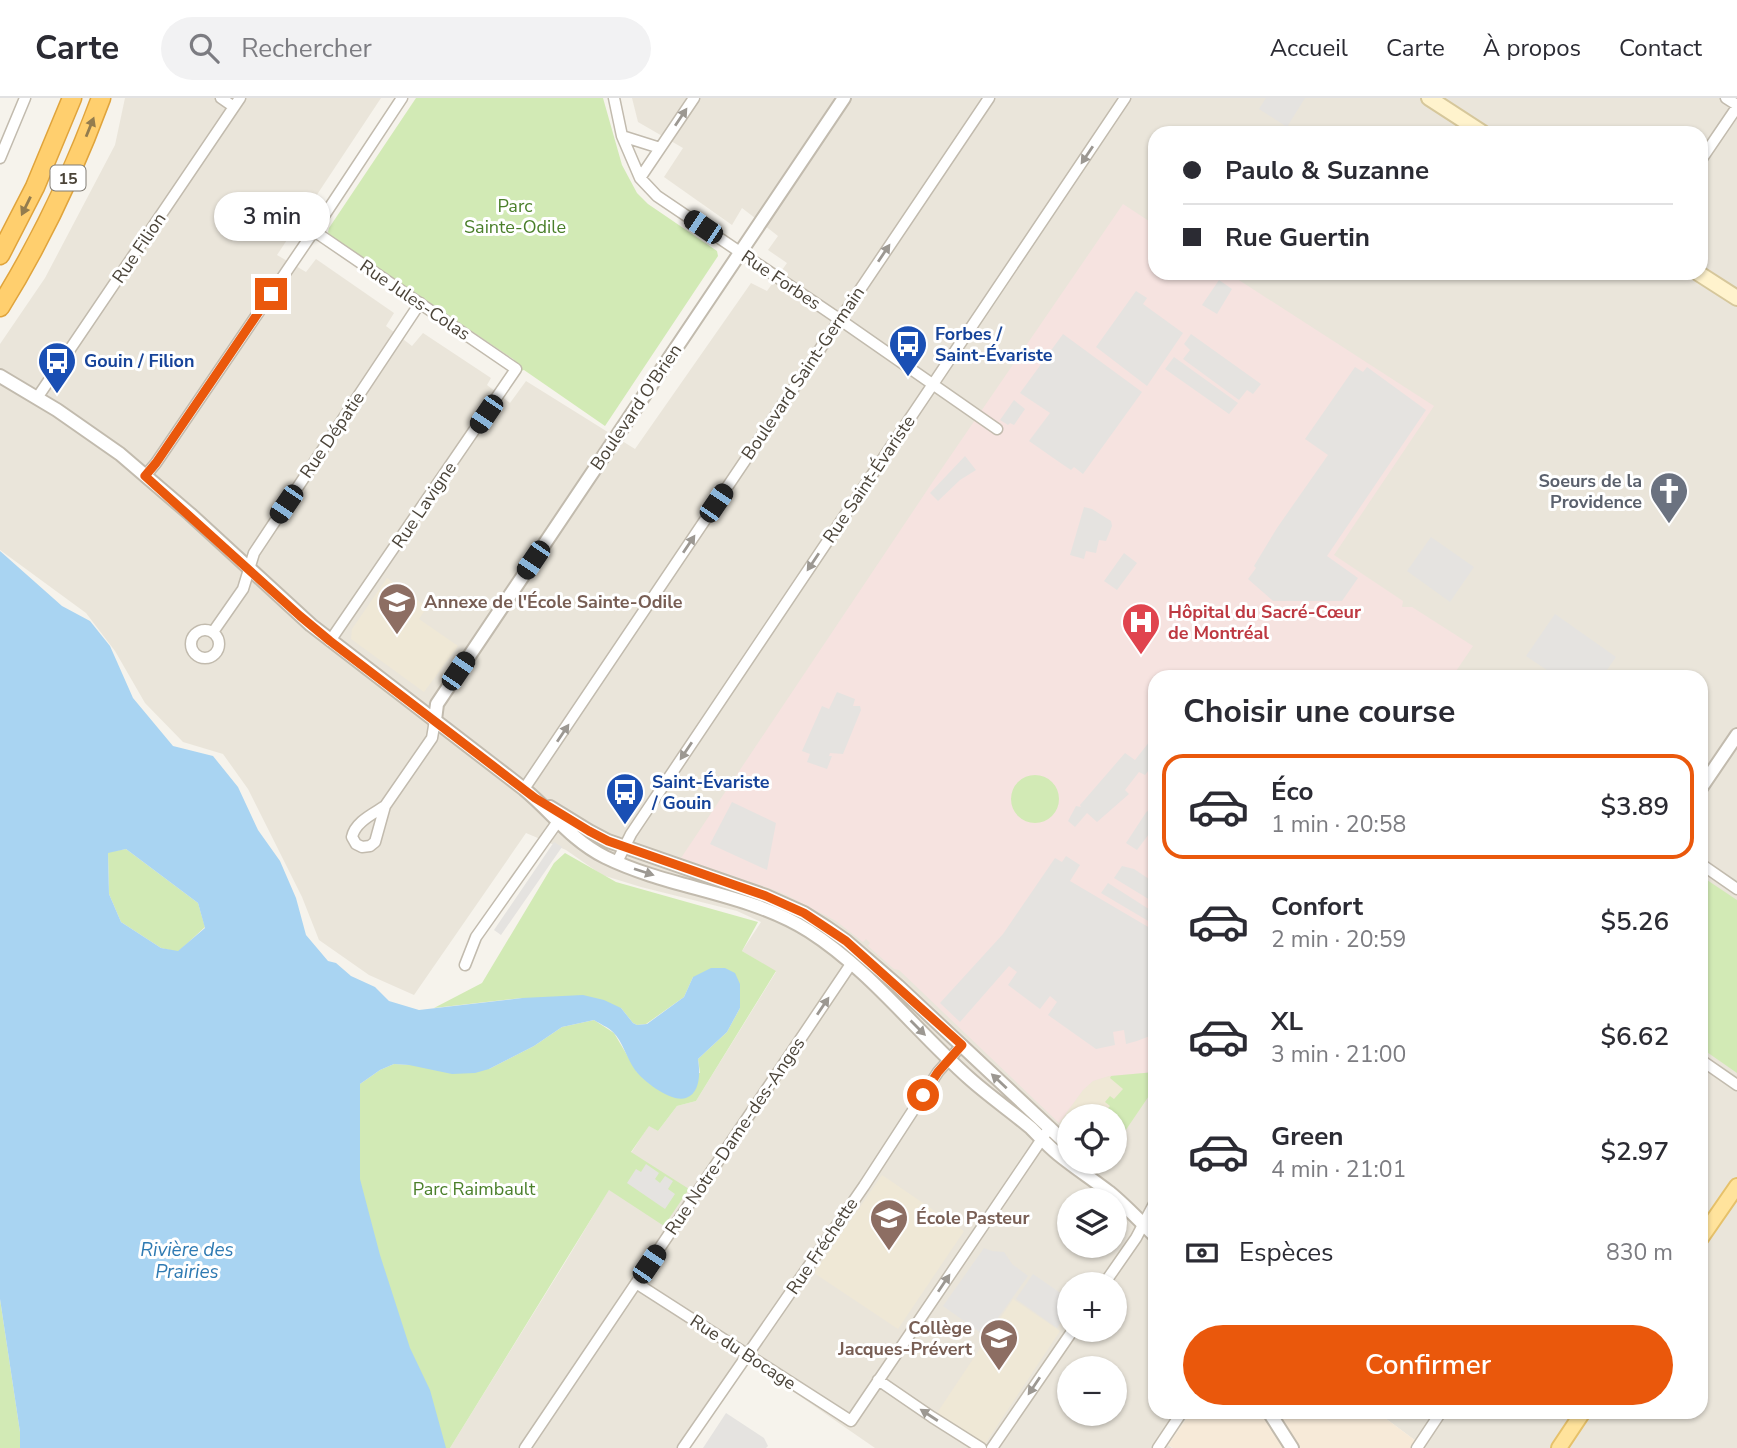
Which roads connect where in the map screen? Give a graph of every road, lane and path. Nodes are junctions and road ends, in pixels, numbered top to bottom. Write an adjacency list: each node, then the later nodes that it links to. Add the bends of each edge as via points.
1 (25, 98): 19 (street)
2 (72, 98): 22 (highway, 15, one-way to 22)
3 (102, 98): 27 (highway, 15, one-way to 3, via 74,167)
4 (221, 98): 13 (street)
5 (402, 98): 21 (street)
6 (614, 98): 16 (street, Rue Forbes)
7 (694, 98): 17 (street, one-way to 7)
8 (844, 98): 23 (street, Boulevard O'Brien)
9 (989, 98): 28 (street, Boulevard Saint-Germain, one-way to 9)
10 (1125, 98): 31 (street, Rue Saint-Évariste, one-way to 31)
11 (1429, 98): 15 (main road)
12 (1726, 98): 14 (street)
13 (237, 102): 32 (street, Rue Filion)
14 (1737, 106): 18 (street)
15 (1472, 126)
16 (622, 136): 17 (street); 20 (street, Rue Forbes)
17 (660, 148): 20 (street)
18 (1708, 150)
19 (0, 158)
20 (640, 177): 23 (street, Rue Forbes, via 657,196)
21 (314, 231): 26 (street, Rue Jules-Colas); 34 (street)
22 (4, 248)
23 (740, 252): 28 (street, Rue Forbes); 38 (street, Boulevard O'Brien, via 437,704)
24 (1708, 279): 25 (main road)
25 (1737, 298)
26 (420, 303): 29 (street, Rue Jules-Colas); 35 (street, Rue Dépatie, via 256,549)
27 (0, 307)
28 (839, 319): 31 (street, Rue Forbes); 41 (street, Boulevard Saint-Germain, one-way to 28)
29 (516, 369): 37 (street, Rue Lavigne)
30 (0, 376): 32 (street)
31 (933, 383): 33 (street, Rue Forbes); 44 (street, Rue Saint-Évariste, one-way to 44)
32 (37, 398): 34 (street, via 91,432)
33 (998, 429)
34 (145, 476): 35 (street)
35 (249, 569): 36 (street, Rue Dépatie, via 243,589); 37 (street)
36 (213, 632)
37 (330, 641): 38 (street)
38 (435, 719): 41 (street); 42 (street, via 432,738)
39 (1737, 735): 40 (street)
40 (1708, 778)
41 (524, 789): 43 (street)
42 (385, 806)
43 (560, 818): 44 (street); 45 (street, via 571,835); 49 (street, via 476,937)
44 (624, 847): 45 (street, Rue Saint-Évariste); 50 (street, via 804,913 846,941)
45 (617, 862): 48 (street, one-way to 48, via 789,921)
46 (1708, 869): 47 (street)
47 (1737, 889)
48 (851, 964): 51 (street, one-way to 51); 67 (street, Rue Notre-Dame-des-Anges, one-way to 48)
49 (465, 965)
50 (962, 1045): 51 (street, Rue Fréchette); 54 (street, one-way to 50)
51 (950, 1059): 56 (street); 69 (street, Rue Fréchette)
52 (1708, 1065): 53 (street)
53 (1737, 1085)
54 (1049, 1127): 55 (street); 56 (street)
55 (1057, 1135)
56 (1041, 1139): 59 (street); 70 (street, one-way to 56)
57 (1094, 1174): 60 (street)
58 (1737, 1186): 64 (main road)
59 (1103, 1188)
60 (1106, 1188)
61 (1127, 1209): 63 (street)
62 (1148, 1215): 63 (street)
63 (1143, 1224): 65 (street); 66 (street)
64 (1708, 1227)
65 (1148, 1229)
66 (1112, 1272)
67 (636, 1283): 69 (street, Rue du Bocage); 75 (street, Rue Notre-Dame-des-Anges)
68 (1065, 1342): 78 (street, one-way to 78)
69 (747, 1354): 70 (street, Rue du Bocage, via 851,1421); 76 (street, Rue Fréchette)
70 (878, 1380): 77 (street, one-way to 70)
71 (1177, 1419): 79 (street)
72 (1273, 1419): 80 (street)
73 (1436, 1419): 81 (street)
74 (1578, 1419): 82 (main road)
75 (525, 1448)
76 (683, 1448)
77 (981, 1448)
78 (992, 1448)
79 (1158, 1448)
80 (1292, 1448)
81 (1417, 1448)
82 (1559, 1448)

